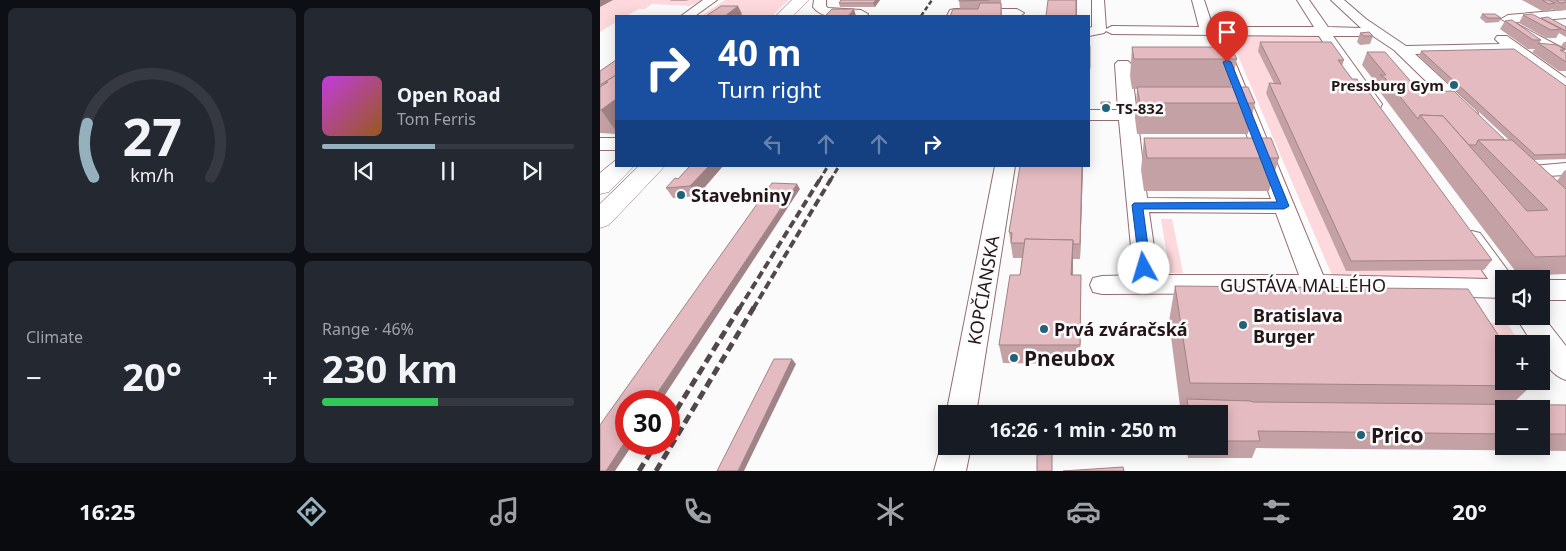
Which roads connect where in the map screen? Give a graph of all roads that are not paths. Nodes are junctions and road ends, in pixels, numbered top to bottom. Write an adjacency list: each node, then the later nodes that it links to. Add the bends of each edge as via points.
1 (711, 0): 10 (street)
2 (801, 0): 11 (main road)
3 (820, 0): 12 (main road); 13 (street, via 818,7)
4 (1098, 0): 17 (street, via 1099,30)
5 (1198, 0): 16 (street)
6 (1303, 0): 18 (street)
7 (1337, 0): 19 (street)
8 (1017, 10): 15 (street)
9 (1566, 14): 23 (street, via 1505,21)
10 (688, 15)
11 (785, 15)
12 (805, 15)
13 (836, 15): 14 (street)
14 (860, 15)
15 (954, 15)
16 (1207, 31): 18 (street); 37 (street, via 1113,35 1218,40)
17 (1090, 32)
18 (1325, 32): 19 (street); 28 (street)
19 (1376, 32): 22 (street)
20 (1496, 34): 21 (street)
21 (1514, 48): 22 (street); 25 (street)
22 (1402, 50): 29 (street)
23 (1566, 56)
24 (1123, 64): 27 (street)
25 (1566, 86)
26 (1090, 115): 27 (street)
27 (1126, 115): 36 (street)
28 (1388, 123)
29 (1480, 124)
30 (621, 167): 34 (main road)
31 (652, 167): 38 (main road)
32 (1005, 167): 49 (street, KOPČIANSKA)
33 (1566, 169): 35 (street, via 1521,164)
34 (600, 186)
35 (1547, 188)
36 (1138, 205): 37 (street); 40 (street)
37 (1284, 206): 42 (street)
38 (600, 219)
39 (1463, 227): 41 (street)
40 (1144, 268)
41 (1495, 271)
42 (1312, 276)
43 (1102, 285): 44 (street, GUSTÁVA MALLÉHO, via 1315,284)
44 (1495, 289)
45 (1550, 290): 46 (street)
46 (1566, 290)
47 (1535, 325): 48 (street)
48 (1566, 368)
49 (963, 405)
50 (953, 455): 51 (street)
51 (950, 471)

